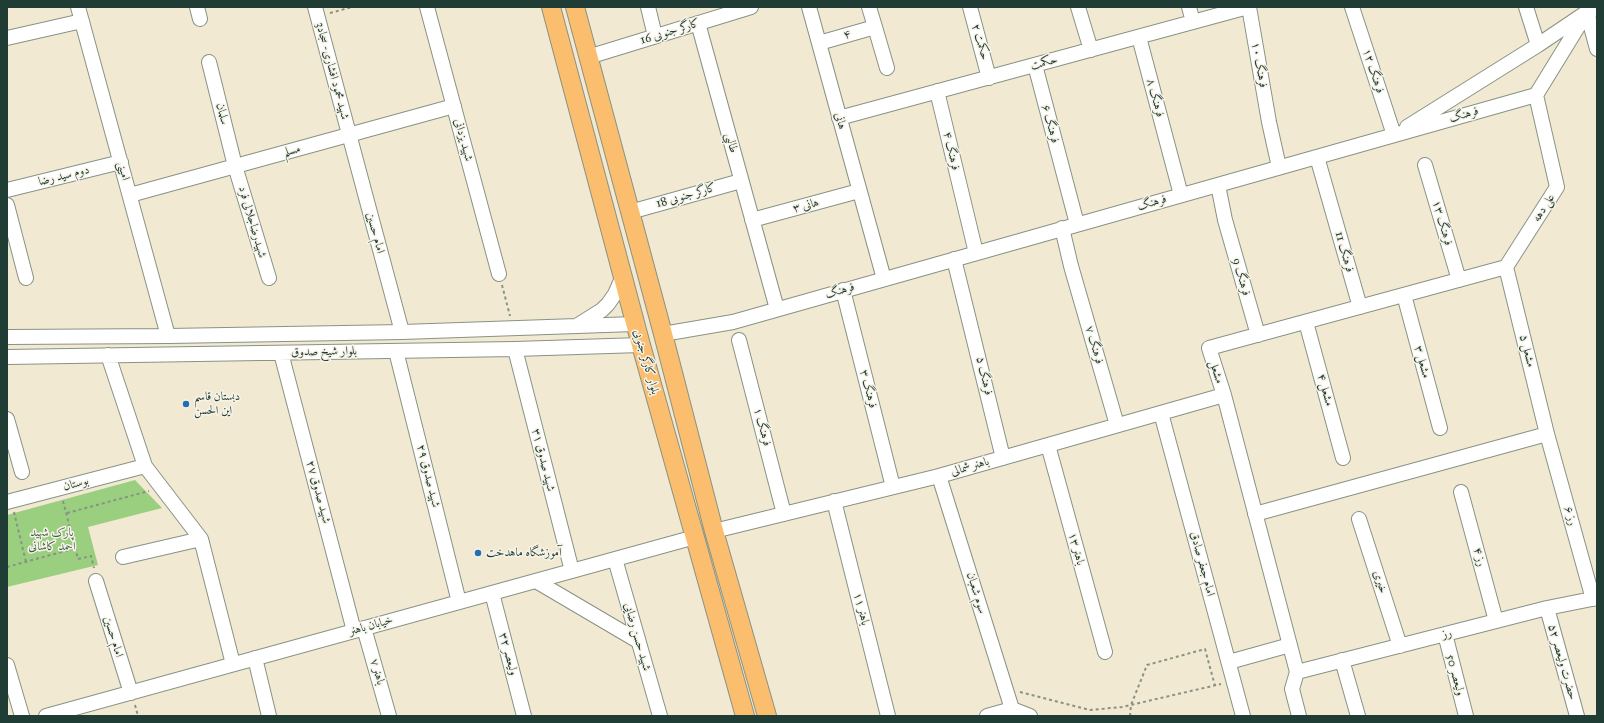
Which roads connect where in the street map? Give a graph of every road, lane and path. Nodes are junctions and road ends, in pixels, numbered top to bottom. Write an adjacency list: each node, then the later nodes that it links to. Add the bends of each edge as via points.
1 (78, 7): 18 (street, امینی)
2 (352, 7): 17 (path)
3 (427, 7): 36 (street, شهید یزدانی)
4 (551, 7): 60 (main road, بلوار کارگر جنوبی)
5 (575, 7): 29 (main road, بلوار کارگر جنوبی)
6 (648, 7): 22 (street)
7 (751, 7): 20 (street, کارگر جنوبی 16)
8 (809, 7): 25 (street, هانی)
9 (869, 7): 21 (street)
10 (970, 7): 33 (street, حکمت ۲)
11 (1078, 7): 28 (street)
12 (1189, 7): 19 (street)
13 (1249, 7): 19 (street, حکمت); 44 (street, فرهنگ ۱۰)
14 (1352, 7): 39 (street, فرهنگ ۱۲)
15 (1526, 7): 26 (street)
16 (1592, 10): 26 (street); 27 (street); 35 (street)
17 (316, 12): 38 (street, شهید محمود افشاری- سجاد3)
18 (82, 21): 24 (street); 41 (street, امینی)
19 (1193, 22): 23 (street, حکمت)
20 (698, 23): 22 (street, کارگر جنوبی 16); 45 (street, طالبی)
21 (875, 27): 25 (street, ۴); 32 (street)
22 (655, 36): 29 (street, کارگر جنوبی 16)
23 (1138, 37): 28 (street, حکمت); 50 (street, فرهنگ ۸)
24 (7, 38)
25 (819, 43): 37 (street, هانی)
26 (1538, 45): 39 (street)
27 (1597, 49)
28 (1091, 50): 31 (street, حکمت)
29 (588, 57): 52 (main road, بلوار کارگر جنوبی)
30 (209, 62): 43 (street, سلمان)
31 (1035, 65): 33 (street, حکمت); 54 (street, فرهنگ ۶)
32 (887, 68)
33 (989, 78): 34 (street, حکمت)
34 (937, 91): 37 (street, حکمت); 56 (street, فرهنگ ۴)
35 (1536, 95): 39 (street, فرهنگ); 58 (street, علی دهه, via 1557,187)
36 (454, 106): 38 (street, مسلم); 59 (street, شهید یزدانی)
37 (840, 118): 48 (street, هانی)
38 (349, 135): 43 (street, مسلم); 73 (street, امام حسین)
39 (1394, 135): 40 (street, فرهنگ)
40 (1317, 156): 44 (street, فرهنگ); 67 (street, فرهنگ 11)
41 (120, 162): 47 (street, دوم سید رضا); 49 (street, امینی)
42 (1425, 165): 64 (street, فرهنگ ۱۳)
43 (236, 166): 49 (street, مسلم); 62 (street, شهیدرضاجلالی فرد)
44 (1279, 167): 46 (street, فرهنگ)
45 (741, 181): 52 (street, کارگر جنوبی 18); 53 (street, طالبی)
46 (1218, 184): 50 (street, فرهنگ); 75 (street, فرهنگ 9, via 1225,220)
47 (7, 190)
48 (859, 192): 53 (street, هانی ۳); 63 (street, هانی)
49 (130, 195): 76 (street, امینی)
50 (1182, 195): 54 (street, فرهنگ)
51 (7, 205): 61 (street)
52 (630, 212): 74 (main road, بلوار کارگر جنوبی)
53 (752, 220): 68 (street, طالبی)
54 (1076, 224): 55 (street, فرهنگ)
55 (1062, 228): 56 (street, فرهنگ); 88 (street, فرهنگ ۷, via 1070,266)
56 (976, 253): 57 (street, فرهنگ)
57 (954, 259): 63 (street, فرهنگ); 92 (street, فرهنگ ۵)
58 (1506, 267): 64 (street, مشعل); 90 (street, مشعل ۵)
59 (499, 274): 72 (path)
60 (623, 276): 70 (main road, بلوار کارگر جنوبی); 71 (street, via 608,304)
61 (26, 278)
62 (269, 278)
63 (884, 278): 65 (street, فرهنگ)
64 (1459, 280): 66 (street, مشعل)
65 (843, 290): 68 (street, فرهنگ); 97 (street, فرهنگ ۳)
66 (1404, 295): 67 (street, مشعل); 89 (street, مشعل ۳)
67 (1360, 307): 69 (street, مشعل)
68 (777, 309): 74 (street, فرهنگ, via 733,322)
69 (1306, 322): 75 (street, مشعل); 93 (street, مشعل ۴)
70 (635, 324): 71 (street, بلوار شیخ صدوق); 74 (main road); 79 (main road, بلوار کارگر جنوبی)
71 (577, 326): 72 (street, بلوار شیخ صدوق)
72 (514, 329): 73 (street, بلوار شیخ صدوق)
73 (402, 332): 76 (street, بلوار شیخ صدوق)
74 (663, 334): 79 (main road); 107 (main road, بلوار کارگر جنوبی)
75 (1258, 335): 85 (street, مشعل, via 1209,348)
76 (168, 336): 77 (street, بلوار شیخ صدوق)
77 (7, 337)
78 (739, 340): 104 (street, فرهنگ ۱)
79 (641, 345): 80 (street, بلوار شیخ صدوق); 108 (main road, بلوار کارگر جنوبی)
80 (515, 349): 81 (street, بلوار شیخ صدوق); 117 (street, شهید صدوق ۳۱)
81 (396, 351): 82 (street, بلوار شیخ صدوق); 122 (street, شهید صدوق ۲۹)
82 (281, 353): 83 (street, بلوار شیخ صدوق); 125 (street, شهید صدوق ۲۷)
83 (108, 355): 84 (street, بلوار شیخ صدوق); 94 (street)
84 (7, 357)
85 (1224, 395): 86 (street, باهنر شمالی); 105 (street, مشعل)
86 (1161, 413): 88 (street, باهنر شمالی); 133 (street, امام جعفر صادق)
87 (7, 419): 95 (street)
88 (1117, 425): 91 (street, باهنر شمالی)
89 (1440, 428)
90 (1547, 434): 105 (street); 121 (street, رز ۶)
91 (1048, 445): 92 (street, باهنر شمالی); 130 (street, باهنر ۱۳)
92 (1003, 458): 96 (street, باهنر شمالی)
93 (1343, 458)
94 (145, 466): 98 (street); 102 (street, بوستان)
95 (22, 472)
96 (939, 476): 97 (street, باهنر شمالی); 139 (street, سوم شعبان)
97 (893, 487): 101 (street, باهنر شمالی)
98 (162, 488): 103 (path); 109 (street)
99 (1461, 492): 124 (street, رز ۴)
100 (63, 499): 103 (path)
101 (834, 501): 104 (street, باهنر شمالی); 151 (street, باهنر ۱۱)
102 (10, 507): 113 (path)
103 (67, 513): 110 (path)
104 (784, 514): 107 (street, باهنر شمالی)
105 (1255, 514): 128 (street, مشعل)
106 (1359, 519): 129 (street, خیری)
107 (714, 531): 108 (main road); 114 (main road, بلوار کارگر جنوبی)
108 (695, 537): 112 (street, خیابان باهنر); 115 (main road, بلوار کارگر جنوبی)
109 (201, 539): 111 (street); 134 (street)
110 (76, 548): 113 (path); 118 (path, via 78,559 91,556)
111 (123, 557)
112 (615, 559): 117 (street, خیابان باهنر); 127 (street, شهید حسن رضایی)
113 (26, 562): 116 (path)
114 (723, 563): 115 (main road, via 713,558 707,559); 150 (main road, بلوار کارگر جنوبی)
115 (703, 564): 149 (main road, بلوار کارگر جنوبی)
116 (7, 567)
117 (572, 571): 119 (street, خیابان باهنر)
118 (96, 581): 140 (street, امام حسین)
119 (536, 581): 120 (street, خیابان باهنر); 127 (street)
120 (492, 593): 122 (street, خیابان باهنر); 147 (street, ولیعصر ۳۲)
121 (1595, 599): 123 (street, رز)
122 (459, 602): 125 (street, خیابان باهنر)
123 (1547, 608): 124 (street, رز); 159 (street, حضرت ولیعصر ۵۲)
124 (1496, 621): 126 (street, رز)
125 (359, 629): 131 (street, خیابان باهنر); 146 (street, باهنر ۷)
126 (1444, 634): 129 (street, رز); 158 (street, ولیعصر 50)
127 (638, 641): 148 (street, شهید حسن رضایی)
128 (1290, 645): 133 (street); 136 (street, مشعل)
129 (1400, 646): 132 (street, رز)
130 (1105, 652)
131 (255, 658): 134 (street, خیابان باهنر); 145 (street)
132 (1342, 660): 136 (street, رز); 157 (street)
133 (1229, 662): 137 (street, امام جعفر صادق)
134 (233, 664): 140 (street, خیابان باهنر)
135 (7, 665): 143 (street)
136 (1297, 672): 156 (street, via 1292,689)
137 (1234, 681): 138 (path); 155 (street, امام جعفر صادق)
138 (1215, 686): 141 (path); 141 (path, via 1205,649 1147,665)
139 (1006, 688): 141 (path, via 1090,710); 142 (street, سوم شعبان)
140 (130, 693): 144 (street, خیابان باهنر)
141 (1131, 705): 154 (path)
142 (1012, 709): 152 (street); 153 (street)
143 (22, 716)
144 (46, 716)
145 (269, 716)
146 (389, 716)
147 (524, 716)
148 (660, 716)
149 (745, 716)
150 (767, 716)
151 (888, 716)
152 (987, 716)
153 (1030, 716)
154 (1130, 716)
155 (1243, 716)
156 (1299, 716)
157 (1358, 716)
158 (1466, 716)
159 (1577, 716)

